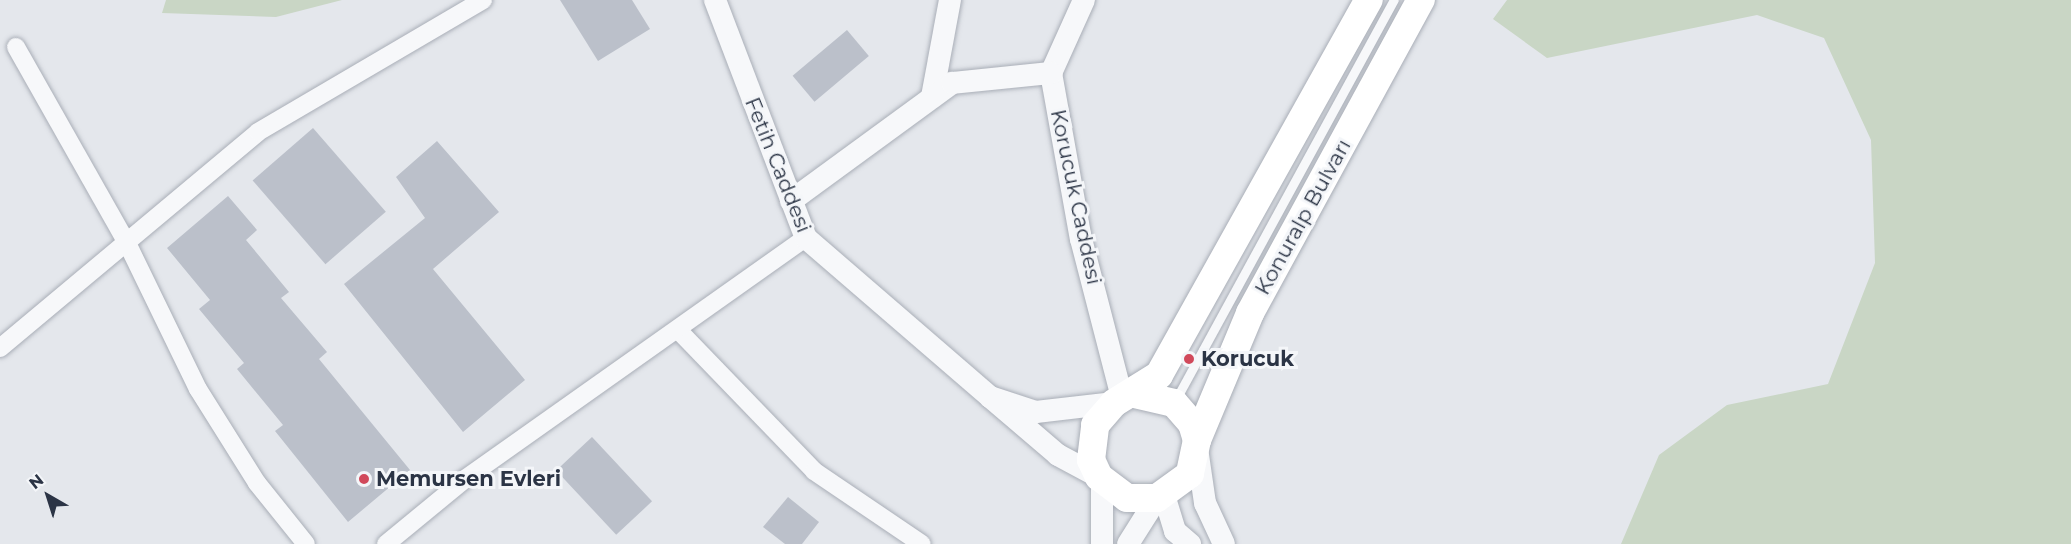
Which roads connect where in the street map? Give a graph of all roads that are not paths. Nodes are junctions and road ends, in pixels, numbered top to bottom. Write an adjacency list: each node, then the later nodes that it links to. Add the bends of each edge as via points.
1 (483, 0): 13 (street, via 258,132)
2 (715, 0): 11 (street, Fetih Caddesi)
3 (950, 0): 10 (street)
4 (1084, 0): 9 (street)
5 (1369, 0): 17 (main road, via 1159,375)
6 (1394, 0): 18 (lane)
7 (1421, 0): 19 (main road, Konuralp Bulvarı, via 1250,313)
8 (16, 47): 13 (street)
9 (1051, 73): 10 (street, via 952,82); 17 (street, Korucuk Caddesi, via 1081,239)
10 (932, 97): 11 (street)
11 (791, 201): 12 (street, Fetih Caddesi)
12 (806, 238): 14 (street); 16 (street, Fetih Caddesi)
13 (128, 246): 15 (street); 22 (street, via 198,389 257,483)
14 (680, 332): 23 (street, via 465,479); 24 (street, via 813,471)
15 (0, 348)
16 (990, 397): 17 (street, Fetih Caddesi, via 1036,412); 20 (street, Fetih Caddesi, via 1058,455)
17 (1124, 398): 18 (main road); 20 (main road, via 1095,424 1090,442)
18 (1174, 403): 19 (main road, via 1192,424)
19 (1197, 448): 21 (main road, via 1184,481); 28 (street, via 1204,503)
20 (1100, 478): 21 (main road, via 1127,498); 25 (street)
21 (1161, 496): 26 (street); 27 (street, via 1175,531)
22 (306, 544)
23 (386, 544)
24 (922, 544)
25 (1102, 544)
26 (1128, 544)
27 (1190, 544)
28 (1224, 544)

